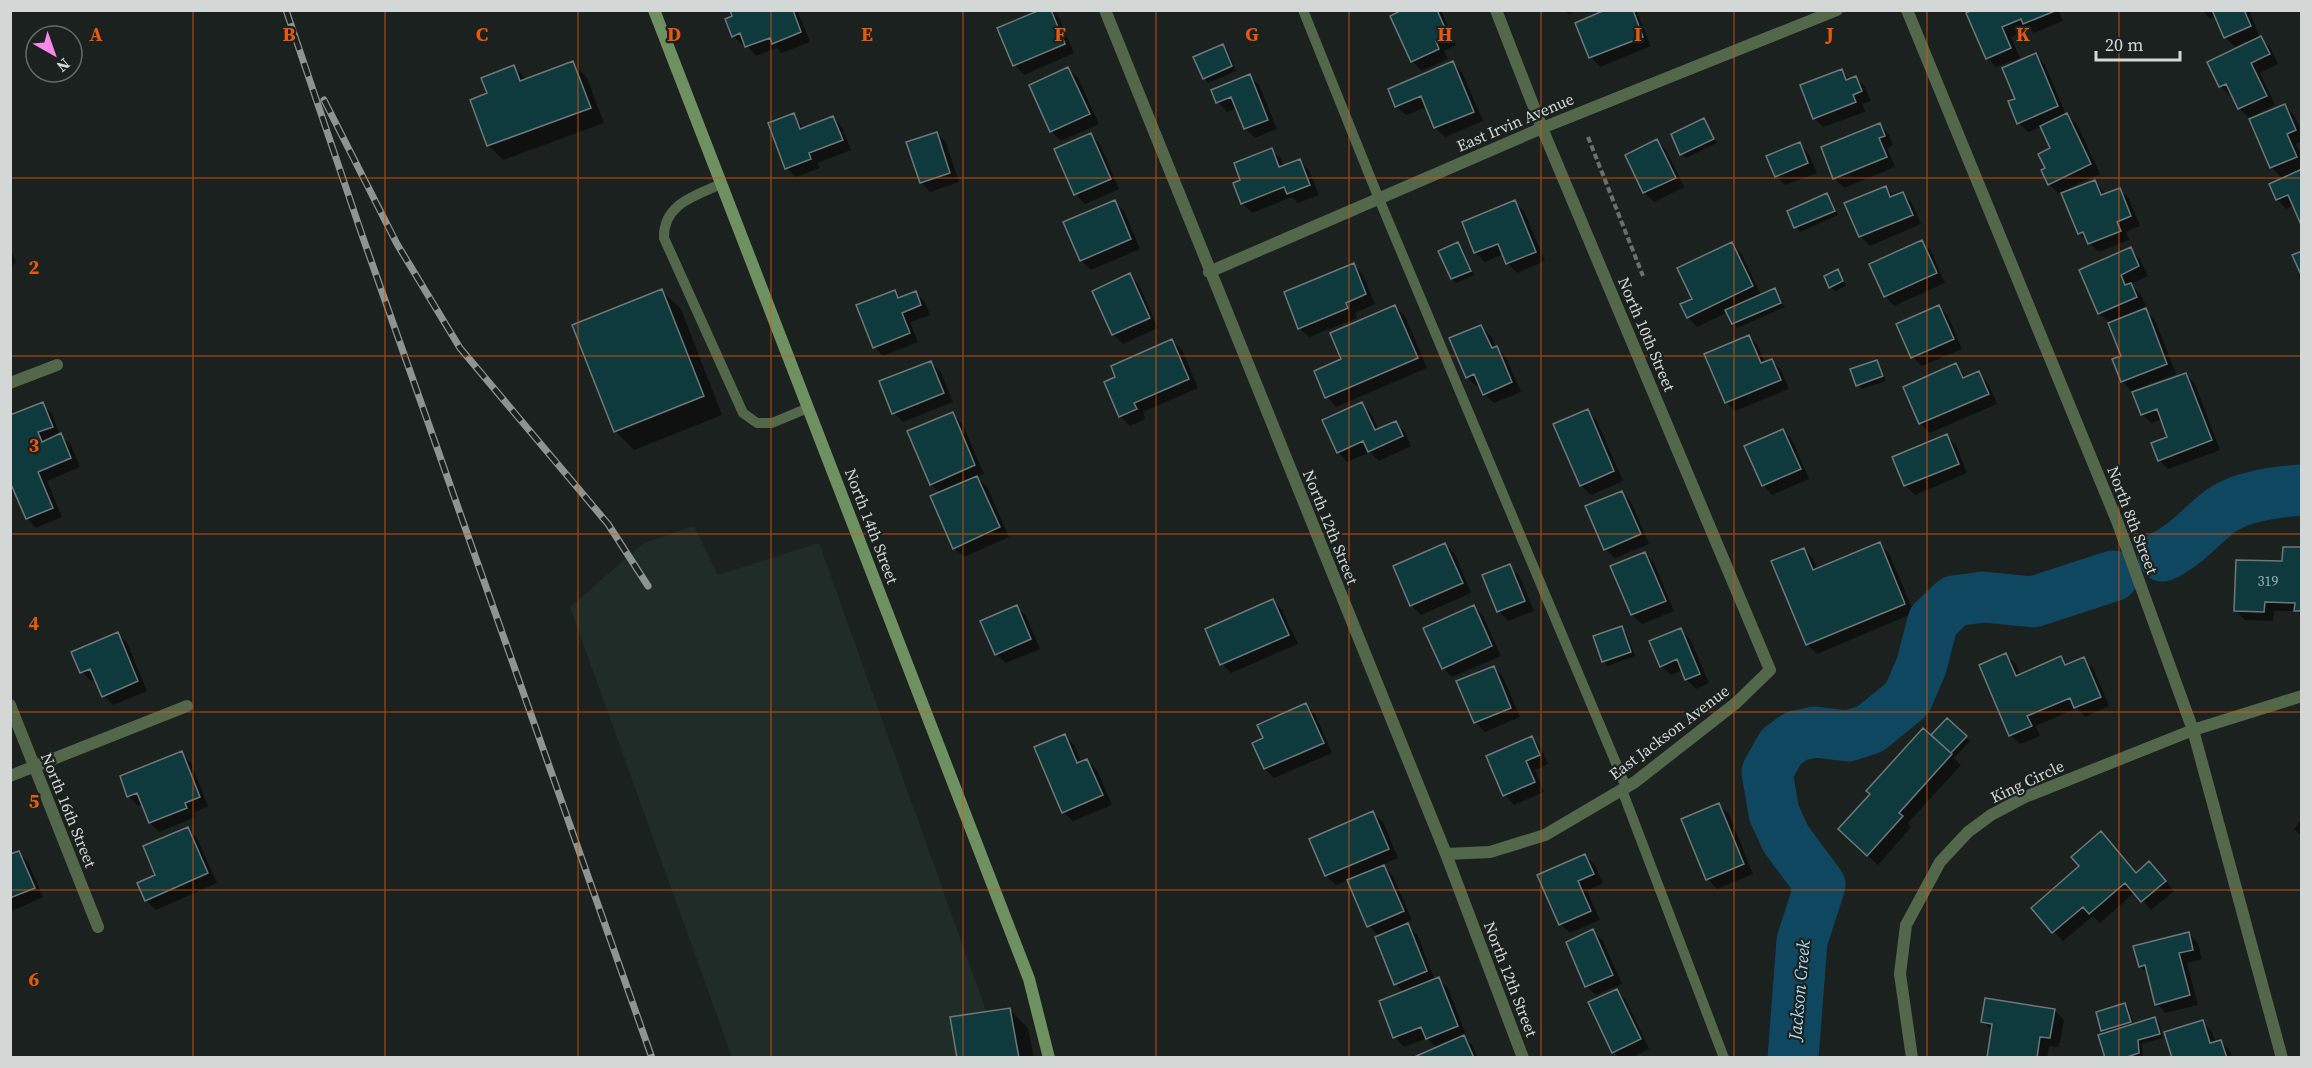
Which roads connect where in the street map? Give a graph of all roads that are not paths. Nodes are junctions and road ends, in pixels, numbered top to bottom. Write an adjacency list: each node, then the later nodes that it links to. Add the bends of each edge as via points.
1 (654, 10): 8 (street, North 14th Street)
2 (1105, 10): 10 (street, North 12th Street)
3 (1303, 10): 9 (lane)
4 (1496, 10): 7 (street, North 10th Street)
5 (1837, 10): 7 (street, East Irvin Avenue)
6 (1907, 10): 18 (street, North 8th Street, via 2117,521)
7 (1542, 128): 9 (street, East Irvin Avenue); 14 (street, North 10th Street)
8 (721, 184): 13 (street, North 14th Street); 13 (lane, via 677,205 668,218 664,238 743,413 757,423 772,423)
9 (1379, 199): 10 (street, East Irvin Avenue); 21 (lane)
10 (1209, 272): 22 (street, North 12th Street)
11 (57, 365): 12 (street)
12 (10, 383)
13 (808, 408): 24 (street, North 14th Street, via 1029,979)
14 (1770, 670): 21 (street, East Jackson Avenue, via 1736,703)
15 (2301, 696): 18 (street, King Circle)
16 (10, 705): 19 (street, North 16th Street)
17 (187, 706): 19 (street)
18 (2193, 730): 27 (street, King Circle, via 2025,797 1968,832 1940,862 1906,925 1900,974); 28 (street, North 8th Street)
19 (34, 766): 20 (street); 23 (street, North 16th Street)
20 (10, 776)
21 (1624, 789): 22 (street, East Jackson Avenue, via 1545,835 1490,852); 26 (lane)
22 (1446, 854): 25 (street, North 12th Street)
23 (98, 927)
24 (1049, 1058)
25 (1523, 1058)
26 (1725, 1058)
27 (1912, 1058)
28 (2282, 1058)

